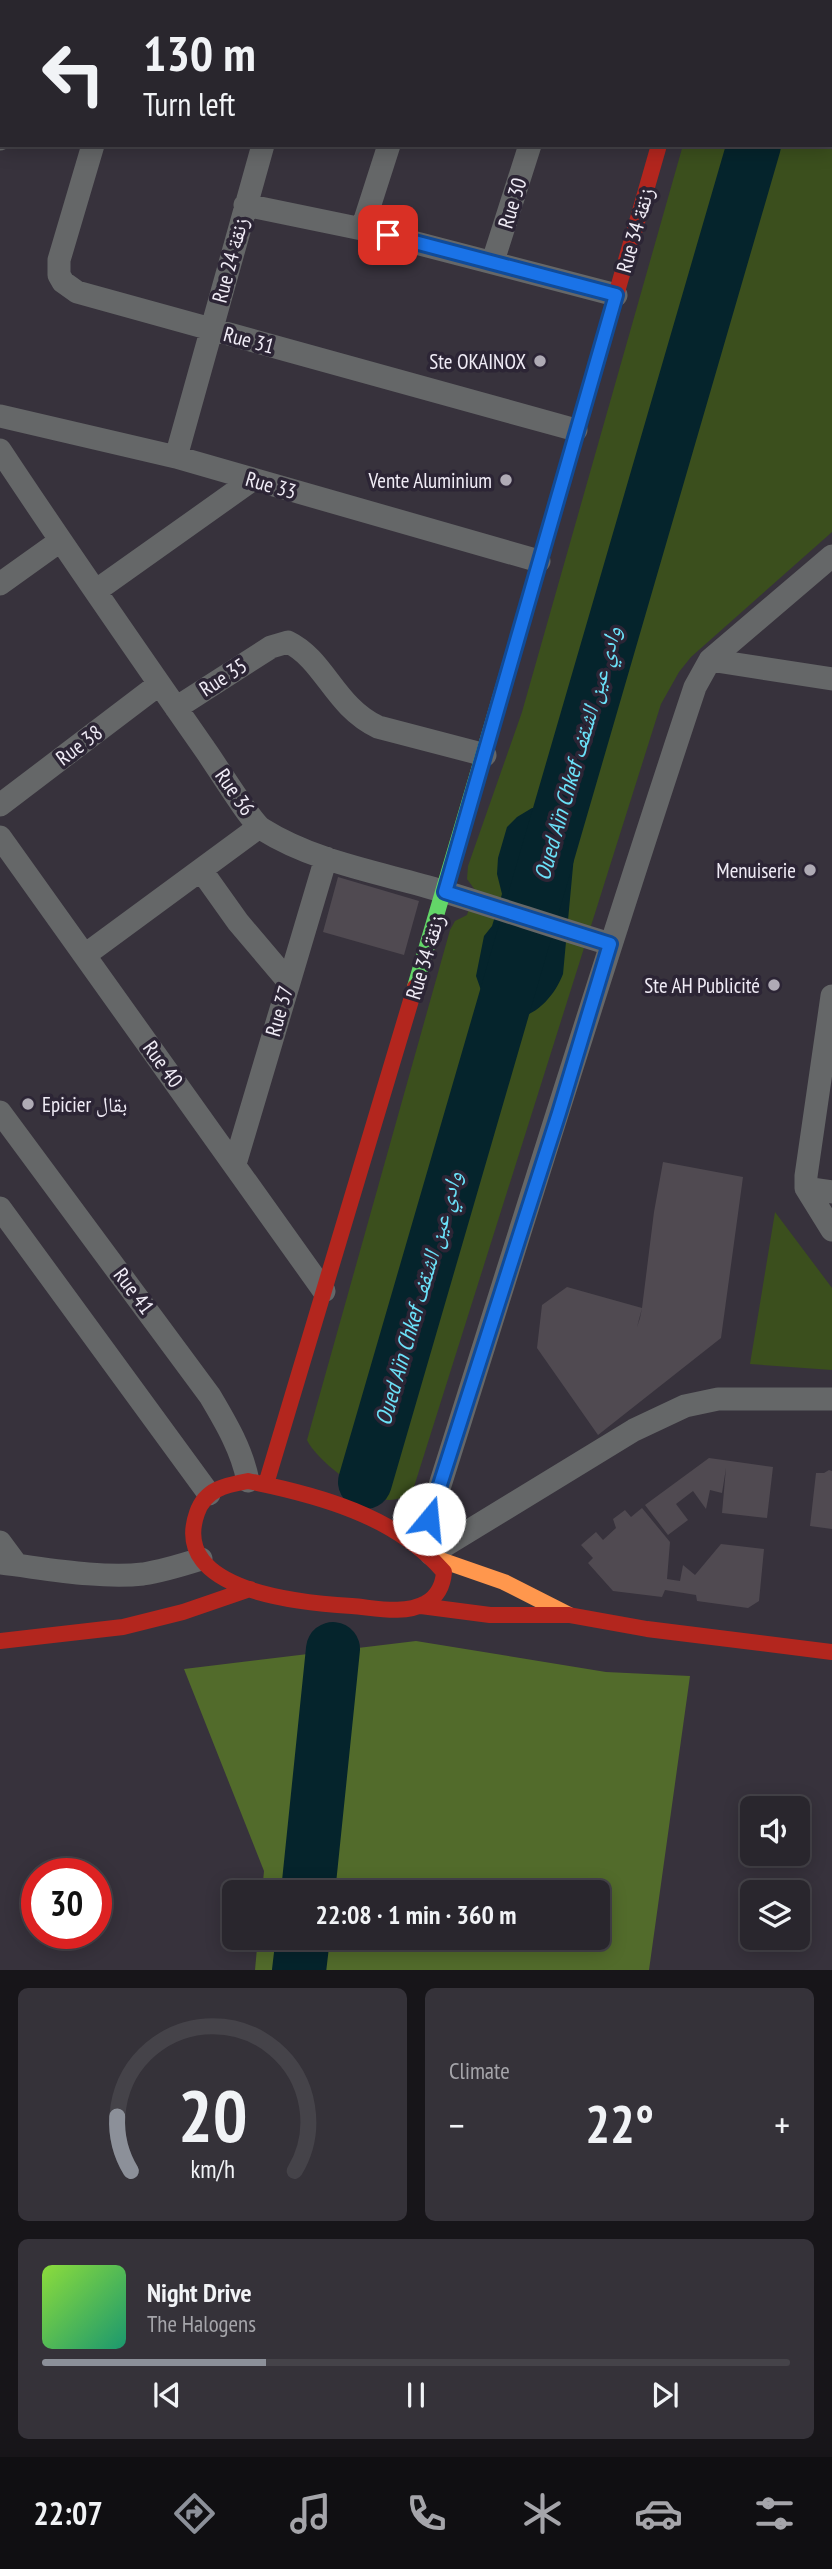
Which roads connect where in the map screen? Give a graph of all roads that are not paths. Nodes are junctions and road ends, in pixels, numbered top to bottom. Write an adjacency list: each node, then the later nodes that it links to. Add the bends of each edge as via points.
1 (92, 147): 10 (street, Rue 31, via 59,260 63,282 77,292)
2 (262, 147): 6 (street, Rue 24 زنقة)
3 (388, 147): 7 (street)
4 (529, 147): 8 (street, Rue 30)
5 (658, 147): 9 (street, Rue 34 زنقة)
6 (245, 205): 7 (street); 10 (street, Rue 24 زنقة)
7 (362, 229): 8 (street)
8 (494, 261): 9 (street)
9 (616, 295): 12 (street, Rue 34 زنقة)
10 (211, 329): 12 (street, Rue 31); 14 (street, Rue 24 زنقة)
11 (0, 416): 14 (street, Rue 33)
12 (576, 430): 18 (street, Rue 34 زنقة)
13 (0, 450): 16 (street, Rue 36)
14 (176, 457): 15 (street, Rue 33)
15 (252, 480): 18 (street, Rue 33); 20 (street)
16 (60, 541): 19 (street); 20 (street, Rue 36)
17 (832, 556): 21 (street)
18 (539, 561): 25 (street, Rue 34 زنقة)
19 (0, 584)
20 (96, 590): 23 (street, Rue 36)
21 (710, 660): 22 (street); 32 (street, via 695,687)
22 (832, 679)
23 (158, 685): 24 (street, Rue 36); 26 (street, Rue 38)
24 (176, 708): 25 (street, Rue 35, via 271,647 288,642 303,650 363,720); 27 (street, Rue 36)
25 (485, 755): 31 (street, Rue 34 زنقة)
26 (0, 805)
27 (259, 828): 29 (street, Rue 36); 30 (street)
28 (0, 837): 33 (street, Rue 40)
29 (326, 858): 31 (street, Rue 36); 34 (street, Rue 37)
30 (201, 870): 33 (street); 34 (street)
31 (445, 892): 32 (street, Rue 36); 42 (street, Rue 34 زنقة)
32 (610, 944): 47 (street)
33 (85, 955): 37 (street, Rue 40)
34 (288, 981): 37 (street, Rue 37)
35 (832, 996): 38 (street)
36 (0, 1112): 44 (street, Rue 41, via 210,1396)
37 (235, 1164): 42 (street, Rue 40)
38 (806, 1188): 39 (street); 41 (street)
39 (832, 1192)
40 (0, 1208): 45 (street)
41 (832, 1230)
42 (324, 1291): 44 (street, Rue 34 زنقة)
43 (832, 1399): 47 (street, via 718,1399 685,1406 634,1430)
44 (257, 1482): 45 (street, via 220,1485); 47 (street, via 325,1499)
45 (209, 1494): 48 (street, via 195,1518 195,1546)
46 (0, 1542): 49 (street)
47 (429, 1553): 51 (street, via 444,1572 443,1582 431,1601); 52 (street, via 503,1580)
48 (201, 1559): 49 (street, via 172,1569 118,1575); 50 (street, via 210,1570)
49 (8, 1564)
50 (250, 1589): 51 (street, via 303,1602 405,1610); 53 (street, via 123,1627)
51 (421, 1606): 52 (street, via 490,1615)
52 (569, 1615): 54 (street)
53 (0, 1642)
54 (832, 1652)

